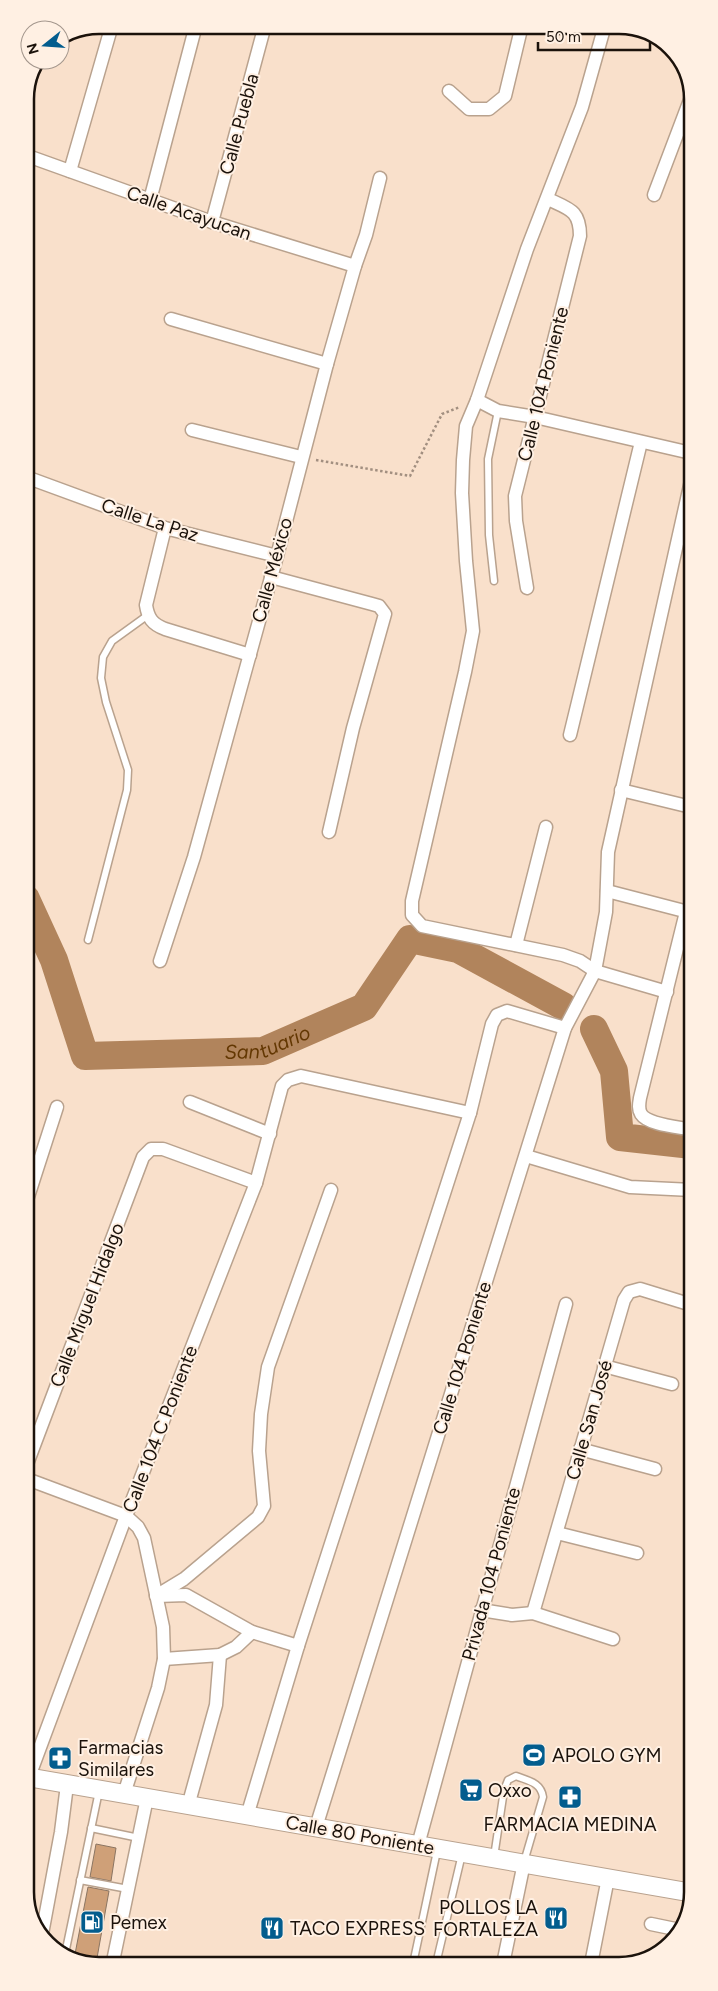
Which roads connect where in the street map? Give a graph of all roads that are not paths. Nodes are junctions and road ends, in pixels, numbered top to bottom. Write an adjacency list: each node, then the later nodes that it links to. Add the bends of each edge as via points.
1 (109, 34): 9 (street)
2 (194, 34): 13 (street)
3 (264, 34): 14 (street, Calle Puebla)
4 (520, 34): 6 (street, via 505,96 489,109 469,109)
5 (602, 34): 12 (street, via 582,107)
6 (449, 91)
7 (684, 116): 11 (street)
8 (34, 158): 9 (street, Calle Acayucan)
9 (70, 171): 13 (street, Calle Acayucan)
10 (380, 178): 15 (street, Calle México)
11 (654, 195)
12 (548, 199): 18 (street, via 527,249); 20 (street, Calle 104 Poniente, via 574,211 580,223 580,236)
13 (150, 200): 14 (street, Calle Acayucan)
14 (212, 222): 15 (street, Calle Acayucan)
15 (355, 266): 17 (street, Calle México)
16 (171, 319): 17 (street)
17 (327, 364): 24 (street, Calle México)
18 (478, 400): 19 (street); 43 (street, via 466,426 463,460 466,561 473,631 412,901 412,915 422,926)
19 (498, 411): 20 (street); 30 (lane, via 488,459 489,535)
20 (535, 417): 22 (street); 31 (street, Calle 104 Poniente, via 515,496)
21 (192, 430): 24 (street)
22 (641, 442): 23 (street); 34 (street)
23 (684, 451)
24 (302, 457): 28 (street, Calle México)
25 (34, 480): 27 (street, Calle La Paz)
26 (684, 512): 35 (street, Calle 104 Poniente)
27 (164, 528): 28 (street, Calle La Paz); 32 (street, via 146,605)
28 (277, 556): 29 (street, Calle México)
29 (271, 577): 33 (street, Calle México); 38 (street, via 379,606 385,614)
30 (494, 581)
31 (527, 588)
32 (151, 620): 33 (street); 42 (lane, via 112,641 103,657 106,702 128,770 128,784)
33 (250, 655): 44 (street, Calle México, via 194,857)
34 (570, 735)
35 (621, 790): 36 (street); 39 (street, Calle 104 Poniente, via 608,852)
36 (684, 805)
37 (546, 827): 43 (street)
38 (330, 832)
39 (607, 892): 40 (street); 45 (street, Calle 104 Poniente)
40 (684, 912)
41 (684, 931): 46 (street)
42 (88, 940)
43 (516, 945): 45 (street, via 563,955)
44 (160, 961)
45 (595, 971): 46 (street); 47 (street, Calle 104 Poniente)
46 (667, 992): 51 (street, via 639,1108 642,1116 650,1122)
47 (565, 1028): 50 (street, via 508,1011 497,1015); 53 (street, Calle 104 Poniente)
48 (190, 1102): 52 (street)
49 (57, 1107): 54 (street)
50 (470, 1113): 52 (street, Calle 104 C Poniente, via 301,1076 288,1080 282,1086); 74 (street)
51 (684, 1128)
52 (270, 1134): 55 (street, Calle 104 C Poniente)
53 (526, 1156): 57 (street, via 630,1187); 85 (street, Calle 104 Poniente)
54 (34, 1178)
55 (256, 1183): 62 (street, Calle Miguel Hidalgo, via 163,1149 151,1148 143,1156); 66 (street, Calle 104 C Poniente)
56 (331, 1190): 69 (street, via 268,1367 259,1451 264,1506 258,1517 184,1580)
57 (684, 1190)
58 (566, 1304): 70 (street, Privada 104 Poniente)
59 (684, 1304): 60 (street, Calle San José, via 640,1290 629,1292)
60 (604, 1366): 61 (street); 63 (street, Calle San José)
61 (672, 1384)
62 (34, 1445)
63 (580, 1449): 64 (street); 67 (street, Calle San José)
64 (656, 1469)
65 (34, 1481): 66 (street)
66 (126, 1516): 69 (street, via 144,1538); 77 (street, Calle 104 C Poniente)
67 (557, 1532): 68 (street); 71 (street, Calle San José)
68 (637, 1553)
69 (156, 1596): 72 (street, via 186,1595); 76 (street, via 163,1627)
70 (481, 1610): 71 (street, via 512,1615); 88 (street, Privada 104 Poniente)
71 (533, 1613): 73 (street)
72 (252, 1632): 74 (street); 75 (street, via 236,1647)
73 (613, 1639)
74 (298, 1646): 84 (street)
75 (220, 1655): 76 (street); 83 (street, via 216,1705)
76 (164, 1659): 81 (street)
77 (34, 1761)
78 (34, 1778): 79 (street, Calle 80 Poniente)
79 (67, 1785): 80 (street, Calle 80 Poniente); 98 (street)
80 (99, 1790): 81 (street, Calle 80 Poniente); 86 (lane)
81 (124, 1794): 82 (street, Calle 80 Poniente)
82 (147, 1798): 83 (street, Calle 80 Poniente); 87 (street)
83 (188, 1806): 84 (street, Calle 80 Poniente)
84 (247, 1816): 85 (street, Calle 80 Poniente)
85 (316, 1827): 88 (street, Calle 80 Poniente)
86 (91, 1828): 87 (lane); 94 (lane)
87 (139, 1838): 95 (street)
88 (418, 1845): 89 (street, Calle 80 Poniente)
89 (437, 1848): 90 (street, Calle 80 Poniente); 102 (lane)
90 (463, 1852): 91 (street, Calle 80 Poniente); 103 (lane)
91 (494, 1858): 92 (street, Calle 80 Poniente); 92 (lane, via 504,1790 508,1780 516,1776 538,1785 543,1797)
92 (524, 1863): 93 (street, Calle 80 Poniente); 104 (street)
93 (608, 1878): 96 (street, Calle 80 Poniente); 105 (street)
94 (80, 1880): 95 (lane); 100 (lane)
95 (128, 1889): 101 (street)
96 (684, 1891)
97 (651, 1924): 99 (street)
98 (43, 1927)
99 (673, 1929)
100 (66, 1948)
101 (114, 1957)
102 (414, 1957)
103 (438, 1957)
104 (504, 1957)
105 (592, 1957)

